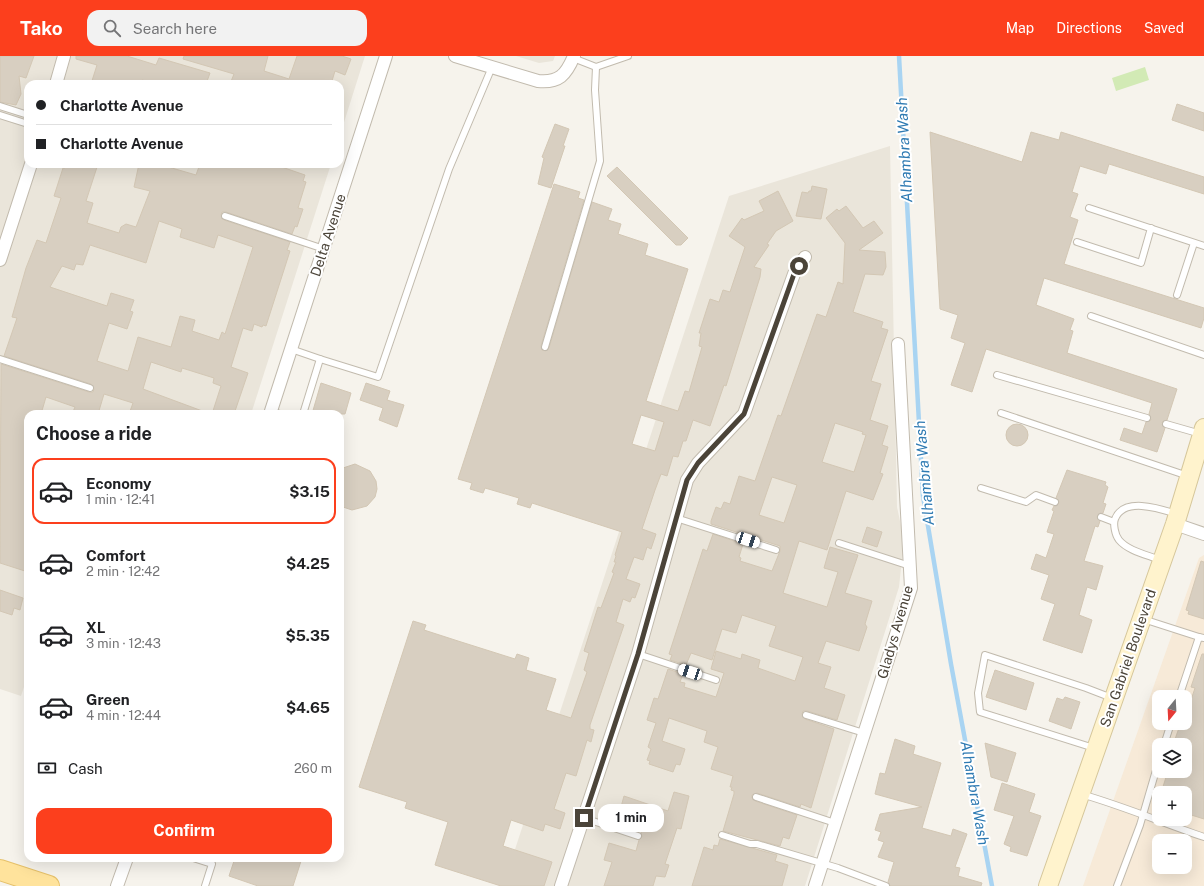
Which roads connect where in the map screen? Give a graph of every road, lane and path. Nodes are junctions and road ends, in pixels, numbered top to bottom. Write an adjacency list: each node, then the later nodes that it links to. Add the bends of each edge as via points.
1 (64, 56): 8 (street)
2 (386, 56): 20 (street, Delta Avenue)
3 (455, 56): 6 (street)
4 (628, 56): 7 (lane)
5 (573, 57): 6 (street, via 558,80 550,82 538,81); 7 (lane)
6 (492, 67): 30 (lane, via 449,169 378,377)
7 (596, 67): 26 (lane, via 600,161)
8 (57, 80)
9 (0, 106): 10 (lane)
10 (24, 114)
11 (0, 115): 12 (lane)
12 (24, 123)
13 (30, 168): 22 (street)
14 (1089, 208): 16 (lane)
15 (225, 216): 20 (lane)
16 (1151, 228): 17 (lane, via 1141,263); 18 (lane)
17 (1077, 242)
18 (1194, 243): 19 (lane); 23 (lane)
19 (1204, 246)
20 (324, 249): 27 (street, Delta Avenue)
21 (805, 257): 44 (street, via 794,274 744,414 698,463 687,480)
22 (0, 260)
23 (1177, 295)
24 (1091, 316): 28 (lane)
25 (898, 344): 51 (street, Gladys Avenue)
26 (545, 347)
27 (291, 349): 30 (lane); 33 (street, Delta Avenue)
28 (1204, 354)
29 (0, 359): 32 (lane)
30 (320, 359): 34 (lane)
31 (998, 375): 36 (lane)
32 (90, 388)
33 (275, 410)
34 (303, 410)
35 (1001, 413): 40 (lane)
36 (1147, 418)
37 (1166, 424): 38 (lane)
38 (1203, 432): 39 (main road, San Gabriel Boulevard)
39 (1200, 457): 40 (main road, San Gabriel Boulevard)
40 (1189, 476): 45 (main road, San Gabriel Boulevard)
41 (981, 488): 42 (lane, via 1026,502 1036,495)
42 (1055, 502)
43 (1101, 517): 46 (lane)
44 (676, 518): 49 (lane); 54 (street)
45 (1176, 519): 46 (lane, via 1149,506 1141,505 1123,510); 47 (street); 50 (main road, San Gabriel Boulevard)
46 (1114, 522): 50 (lane, via 1118,539 1127,546)
47 (1204, 534)
48 (839, 543): 51 (lane)
49 (776, 550)
50 (1162, 561): 52 (main road, San Gabriel Boulevard)
51 (910, 566): 59 (street, Gladys Avenue, via 911,588)
52 (1142, 619): 53 (lane); 57 (main road, San Gabriel Boulevard)
53 (1201, 638): 56 (lane)
54 (638, 654): 55 (lane); 65 (street)
55 (716, 680)
56 (1182, 690)
57 (1114, 698): 60 (main road, San Gabriel Boulevard); 60 (lane, via 985,655 978,693 980,712)
58 (806, 715): 59 (lane)
59 (864, 733): 66 (street, Gladys Avenue)
60 (1096, 749): 62 (main road, San Gabriel Boulevard)
61 (1153, 778): 64 (lane)
62 (1080, 794): 64 (lane, via 1122,806); 80 (main road, San Gabriel Boulevard)
63 (756, 797): 66 (lane)
64 (1141, 815): 69 (lane); 81 (lane, via 1140,825)
65 (584, 818): 68 (lane); 77 (street)
66 (835, 823): 72 (street, Gladys Avenue)
67 (722, 835): 72 (lane)
68 (638, 836)
69 (1204, 837)
70 (126, 862): 75 (street)
71 (206, 862): 76 (lane, via 212,864)
72 (822, 864): 78 (street, Gladys Avenue); 79 (lane)
73 (1, 872): 74 (main road)
74 (41, 885)
75 (117, 886)
76 (205, 886)
77 (561, 886)
78 (815, 886)
79 (886, 886)
80 (1048, 886)
81 (1117, 886)

